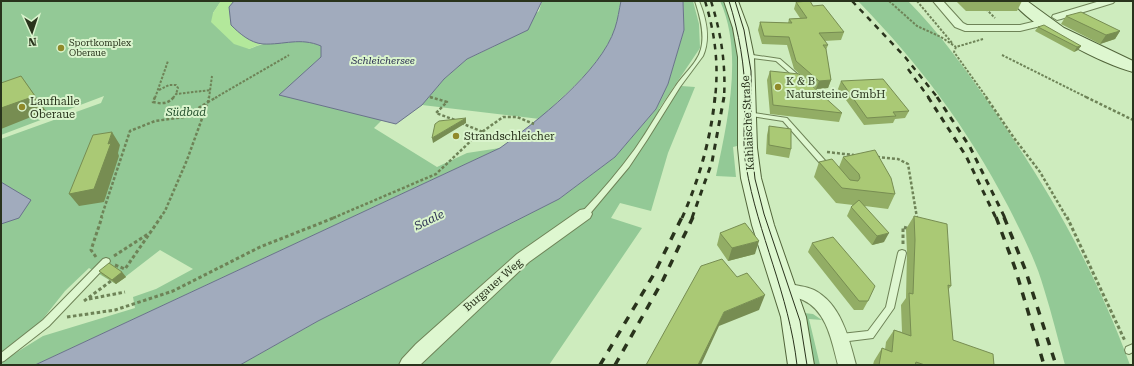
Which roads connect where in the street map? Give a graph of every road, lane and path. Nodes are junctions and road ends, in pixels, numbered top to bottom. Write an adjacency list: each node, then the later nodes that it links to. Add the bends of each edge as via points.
1 (697, 1): 33 (lane, via 702,16 704,46 699,61 693,65 617,179)
2 (731, 1): 15 (main road, Kahlaische Straße, via 740,26)
3 (889, 1): 12 (path, via 917,26)
4 (917, 1): 12 (path)
5 (938, 1): 10 (street, via 959,25 965,28)
6 (1019, 1): 9 (main road)
7 (1110, 1): 9 (street)
8 (982, 6): 10 (path)
9 (1051, 20): 10 (street, via 1020,28); 17 (main road, via 1060,31)
10 (1005, 28)
11 (984, 39): 12 (path)
12 (956, 47): 46 (path, via 954,52 1040,172 1073,228)
13 (1002, 54): 26 (path)
14 (289, 55): 24 (path)
15 (746, 56): 19 (lane, via 778,60); 25 (main road, Kahlaische Straße)
16 (168, 61): 21 (path)
17 (1133, 67)
18 (212, 76): 20 (path)
19 (807, 85)
20 (211, 90): 22 (path); 24 (path)
21 (157, 91): 22 (path, via 169,85 176,85); 22 (path, via 153,102 160,104 174,99)
22 (176, 94)
23 (430, 96): 28 (path, via 447,102 436,113)
24 (208, 102): 36 (path, via 175,189); 38 (path, via 184,117 155,121 130,131 91,250 98,259)
25 (747, 114): 29 (lane, via 785,119); 41 (main road, Kahlaische Straße, via 751,179)
26 (1133, 120)
27 (534, 124): 28 (path, via 517,117 502,117)
28 (483, 132): 44 (path, via 436,174 374,202 260,247 173,291 115,310)
29 (813, 151): 30 (path); 32 (lane)
30 (859, 156)
31 (874, 157): 34 (path, via 898,159 906,162 910,168)
32 (833, 174)
33 (585, 214): 48 (street, Burgauer Weg, via 528,255)
34 (918, 225)
35 (917, 230): 37 (path, via 903,227)
36 (153, 231): 38 (path); 39 (path)
37 (902, 253): 45 (lane, via 890,308 870,335)
38 (106, 261): 39 (path); 47 (lane, via 46,323)
39 (125, 269): 40 (path)
40 (120, 273)
41 (787, 290): 45 (street, via 809,296 824,308); 49 (main road, Kahlaische Straße, via 800,348)
42 (125, 292): 43 (path)
43 (86, 300)
44 (62, 317)
45 (841, 338): 50 (street)
46 (1131, 349)
47 (1, 358)
48 (408, 365)
49 (801, 365)
50 (847, 365)

